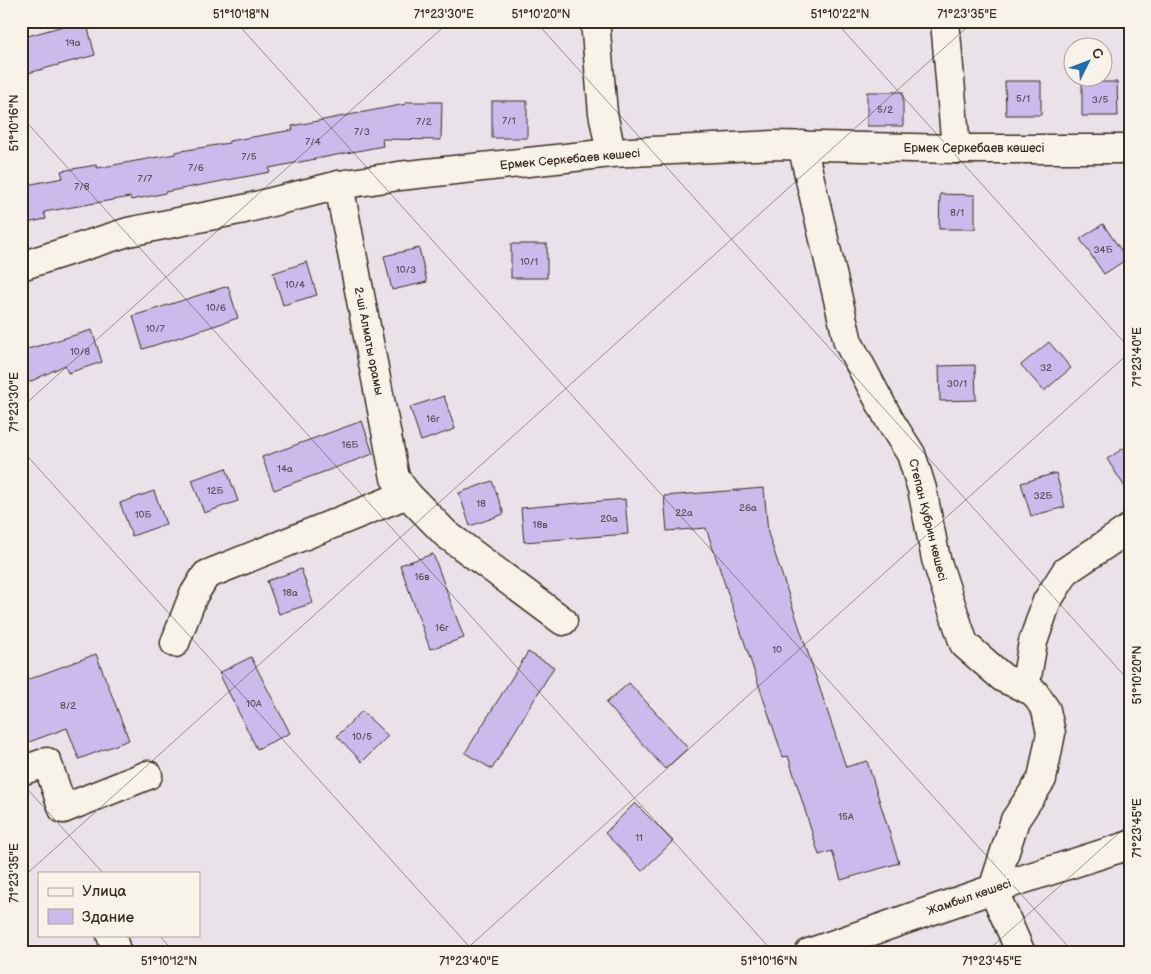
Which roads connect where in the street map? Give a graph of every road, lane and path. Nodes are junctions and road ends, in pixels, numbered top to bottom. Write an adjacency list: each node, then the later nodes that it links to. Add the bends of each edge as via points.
1 (595, 21): 6 (street, via 603,113)
2 (945, 21): 4 (street)
3 (802, 146): 4 (street, Ермек Серкебаев көшесі); 6 (street, Ермек Серкебаев көшесі); 13 (street, Степан Кубрин көшесі, via 848,342 911,454 922,489 936,559 964,644 1003,678)
4 (956, 148): 5 (street, Ермек Серкебаев көшесі)
5 (1130, 149)
6 (611, 154): 7 (street, Ермек Серкебаев көшесі)
7 (338, 185): 8 (street, Ермек Серкебаев көшесі, via 244,209 128,232); 9 (street, 2-ші Алматы орамы, via 395,478)
8 (21, 266)
9 (407, 494): 11 (street, 2-ші Алматы орамы, via 446,534); 12 (street, via 206,575 193,596)
10 (1130, 528): 13 (street, via 1066,571 1056,586 1047,601 1033,642)
11 (563, 621)
12 (176, 643)
13 (1025, 688): 17 (street, Степан Кубрин көшесі, via 1034,692 1046,710 1051,733 1042,779 1015,820)
14 (21, 771): 15 (street, via 46,762 63,809)
15 (148, 775)
16 (1130, 845): 17 (street, Жамбыл көшесі)
17 (993, 889): 20 (street, Жамбыл көшесі); 21 (street)
18 (111, 936): 19 (street)
19 (118, 953)
20 (809, 953)
21 (1022, 953)

